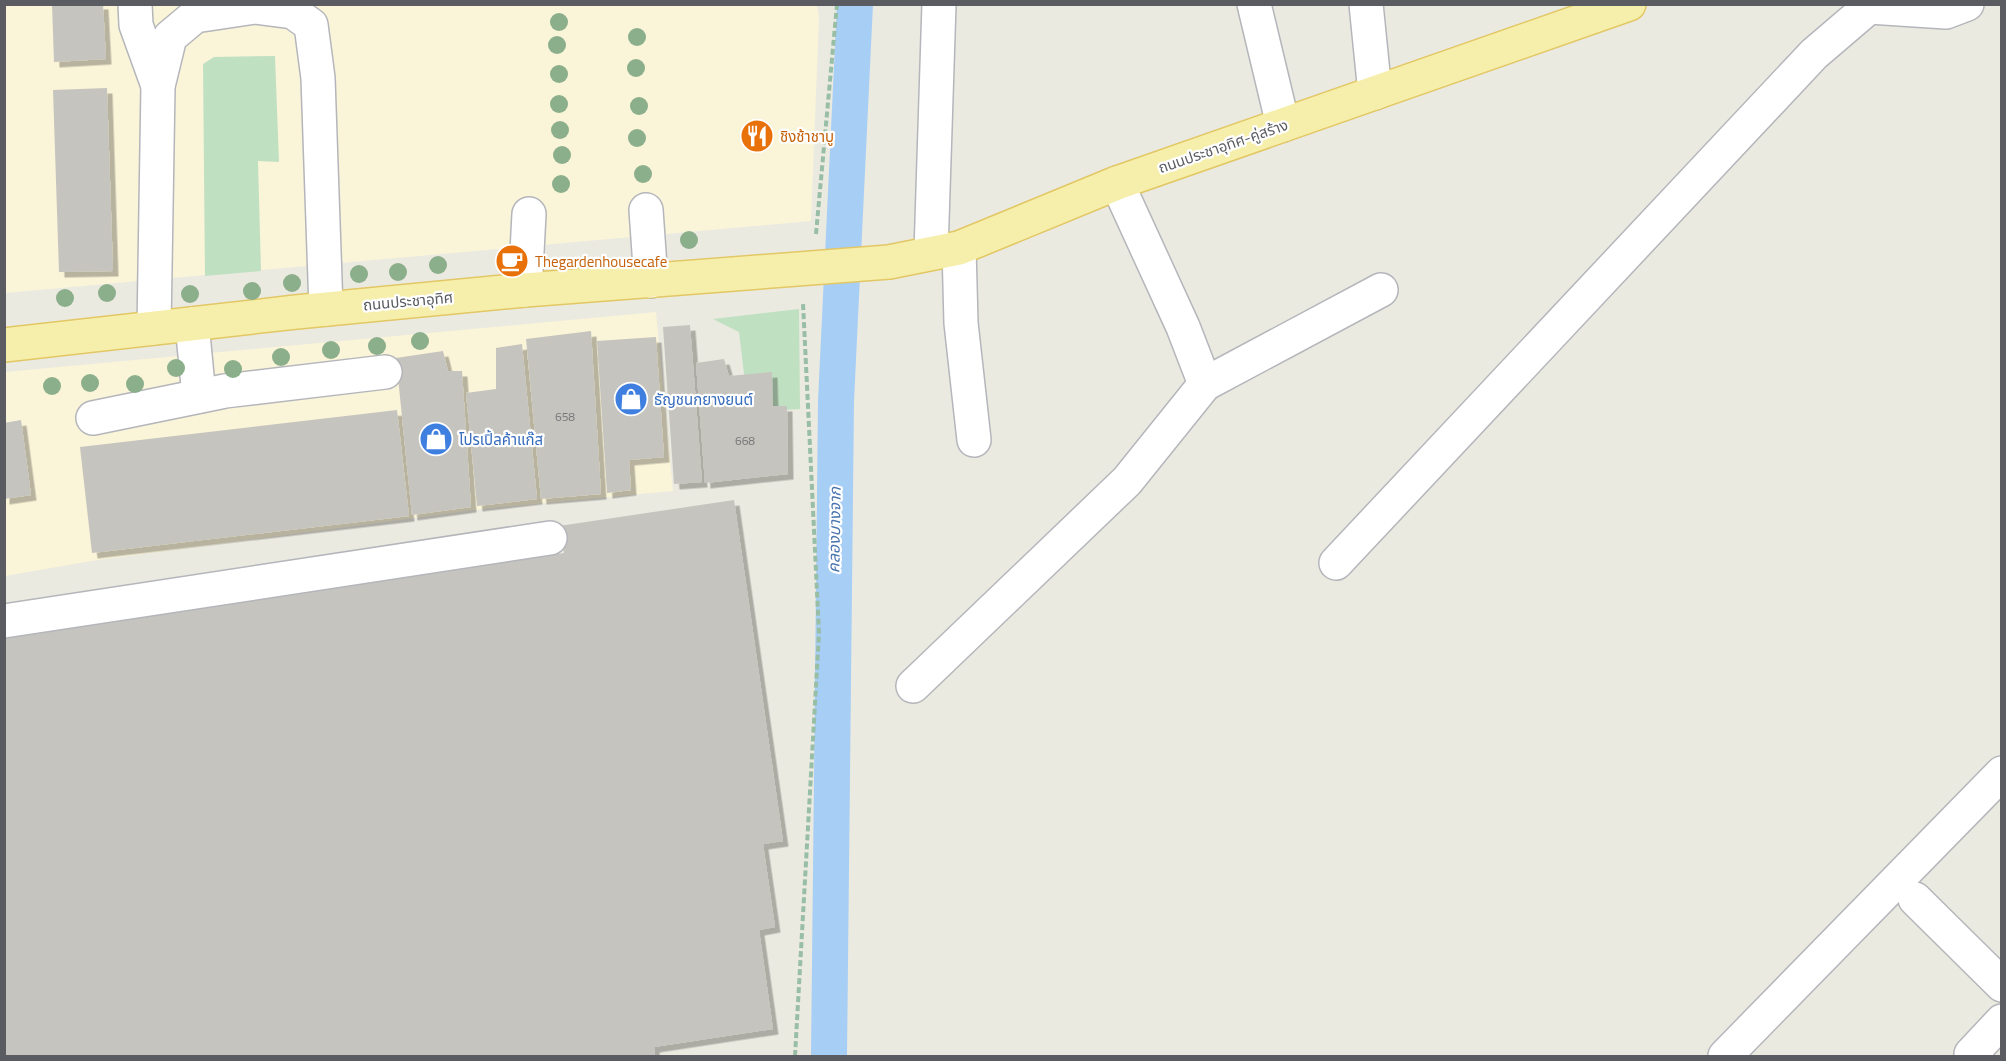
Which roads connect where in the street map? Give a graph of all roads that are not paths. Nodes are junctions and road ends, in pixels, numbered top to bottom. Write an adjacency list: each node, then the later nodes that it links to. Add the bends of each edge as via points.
1 (135, 4): 8 (street, via 136,26)
2 (939, 4): 14 (street)
3 (1254, 4): 10 (street)
4 (1366, 4): 9 (street)
5 (1629, 4): 9 (main road, ถนนประชาอุทิศ-คู่สร้าง)
6 (1967, 4): 29 (street, via 1946,12 1869,7 1814,54)
7 (311, 15): 8 (street, via 255,7 195,16 170,37); 19 (street, via 318,78)
8 (158, 86): 21 (street)
9 (1375, 93): 10 (main road, ถนนประชาอุทิศ-คู่สร้าง)
10 (1283, 125): 11 (main road, ถนนประชาอุทิศ-คู่สร้าง)
11 (1117, 183): 14 (main road, ถนนประชาอุทิศ-คู่สร้าง); 24 (street)
12 (646, 210): 16 (street)
13 (528, 214): 17 (street)
14 (945, 250): 15 (main road, ถนนประชาอุทิศ-คู่สร้าง, via 889,262); 27 (street, via 962,323)
15 (811, 268): 16 (main road, ถนนประชาอุทิศ)
16 (651, 281): 17 (main road, ถนนประชาอุทิศ)
17 (525, 290): 19 (main road, ถนนประชาอุทิศ)
18 (1381, 290): 24 (street)
19 (326, 309): 20 (main road, ถนนประชาอุทิศ)
20 (192, 324): 21 (main road, ถนนประชาอุทิศ); 25 (street)
21 (154, 328): 22 (main road, ถนนประชาอุทิศ)
22 (4, 345)
23 (385, 372): 25 (street)
24 (1205, 384): 31 (street, via 1127,481)
25 (199, 396): 26 (street)
26 (93, 418)
27 (974, 440)
28 (550, 538): 30 (street)
29 (1336, 563)
30 (4, 621)
31 (913, 686)
32 (2001, 773): 37 (street)
33 (1915, 899): 34 (street)
34 (2001, 985)
35 (2001, 1021): 36 (street)
36 (1971, 1054)
37 (1725, 1056)

